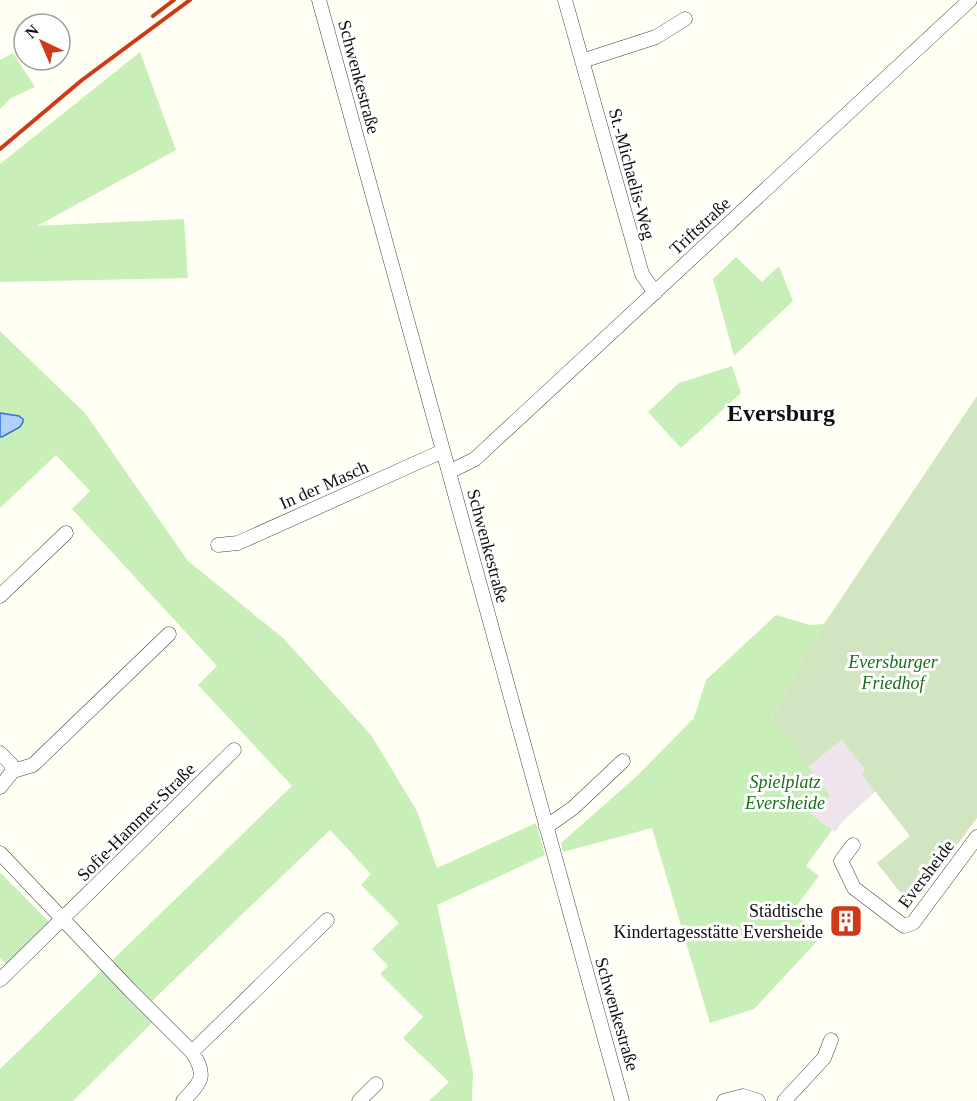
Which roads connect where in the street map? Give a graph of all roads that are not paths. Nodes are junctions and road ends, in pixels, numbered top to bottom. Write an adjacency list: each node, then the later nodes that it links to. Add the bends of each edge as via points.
1 (319, 0): 7 (street, Schwenkestraße)
2 (565, 0): 5 (street, St.-Michaelis-Weg)
3 (970, 0): 6 (street, Triftstraße)
4 (685, 19): 5 (street, via 656,38)
5 (582, 61): 6 (street, St.-Michaelis-Weg, via 642,274)
6 (655, 293): 8 (street, Triftstraße, via 475,459)
7 (443, 452): 8 (street, Schwenkestraße); 10 (street, In der Masch, via 238,543)
8 (449, 472): 18 (street, Schwenkestraße)
9 (66, 533): 11 (street)
10 (219, 545)
11 (0, 596)
12 (169, 634): 16 (street, via 33,765)
13 (234, 750): 22 (street, Sofie-Hammer-Straße)
14 (0, 753): 16 (street)
15 (623, 761): 18 (street, via 573,808)
16 (13, 771): 17 (street)
17 (0, 787)
18 (546, 827): 30 (street, Schwenkestraße)
19 (977, 837): 20 (street, Eversheide, via 913,923 904,926 854,888 841,861)
20 (853, 845)
21 (0, 853): 22 (street)
22 (63, 919): 24 (street, Sofie-Hammer-Straße); 26 (street)
23 (327, 920): 26 (street)
24 (0, 980)
25 (831, 1040): 33 (street, via 824,1058)
26 (192, 1052): 28 (street, via 202,1074)
27 (376, 1084): 29 (street)
28 (183, 1101)
29 (359, 1101)
30 (622, 1101)
31 (724, 1101): 32 (street, via 743,1096)
32 (758, 1101)
33 (784, 1101)

